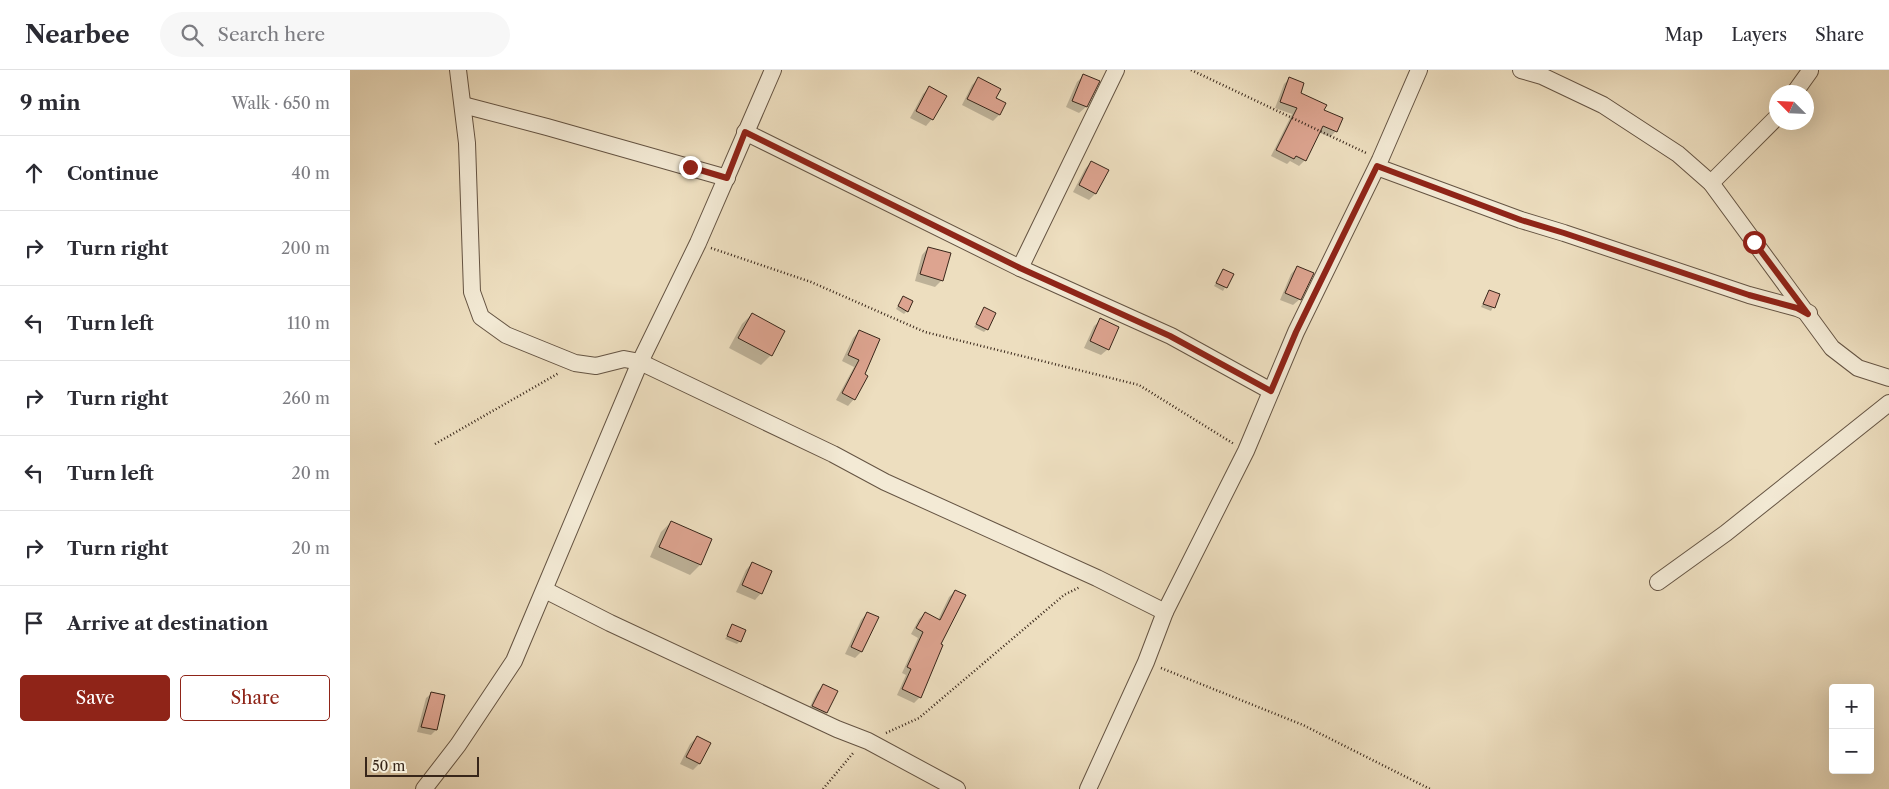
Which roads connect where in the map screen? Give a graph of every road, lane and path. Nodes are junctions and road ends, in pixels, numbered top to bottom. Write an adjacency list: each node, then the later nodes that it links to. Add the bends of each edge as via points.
1 (458, 70): 9 (street)
2 (773, 70): 11 (street)
3 (1116, 70): 16 (street)
4 (1191, 70): 12 (path)
5 (1419, 70): 12 (street)
6 (1521, 70): 14 (street, via 1542,76 1603,105 1678,154)
7 (1810, 71): 8 (street)
8 (1800, 85)
9 (463, 105): 13 (street); 19 (street, via 472,292 481,317 506,335)
10 (1769, 125): 14 (street)
11 (745, 132): 13 (street); 16 (street)
12 (1379, 163): 17 (street, via 1521,220); 21 (street, via 1296,332)
13 (727, 178): 15 (street)
14 (1711, 183): 17 (street)
15 (698, 243): 18 (street); 24 (path, via 812,282 925,332 1138,385)
16 (1020, 268): 21 (street, via 1170,336)
17 (1808, 314): 20 (street, via 1832,348 1858,368)
18 (640, 362): 19 (street, via 624,359 596,366); 25 (street, via 885,482); 27 (street)
19 (575, 363): 23 (path)
20 (1889, 378)
21 (1271, 391): 24 (street)
22 (1889, 404): 26 (street, via 1726,533)
23 (435, 444)
24 (1246, 451): 28 (street)
25 (1097, 578): 28 (street); 30 (path, via 1064,595 919,718)
26 (1658, 582)
27 (545, 590): 30 (street); 31 (street, via 514,661 458,745)
28 (1165, 612): 29 (street)
29 (1146, 662): 34 (street); 35 (path, via 1303,725)
30 (868, 741): 32 (path, via 858,747); 33 (street)
31 (424, 789)
32 (823, 789)
33 (957, 789)
34 (1088, 789)
35 (1430, 789)

